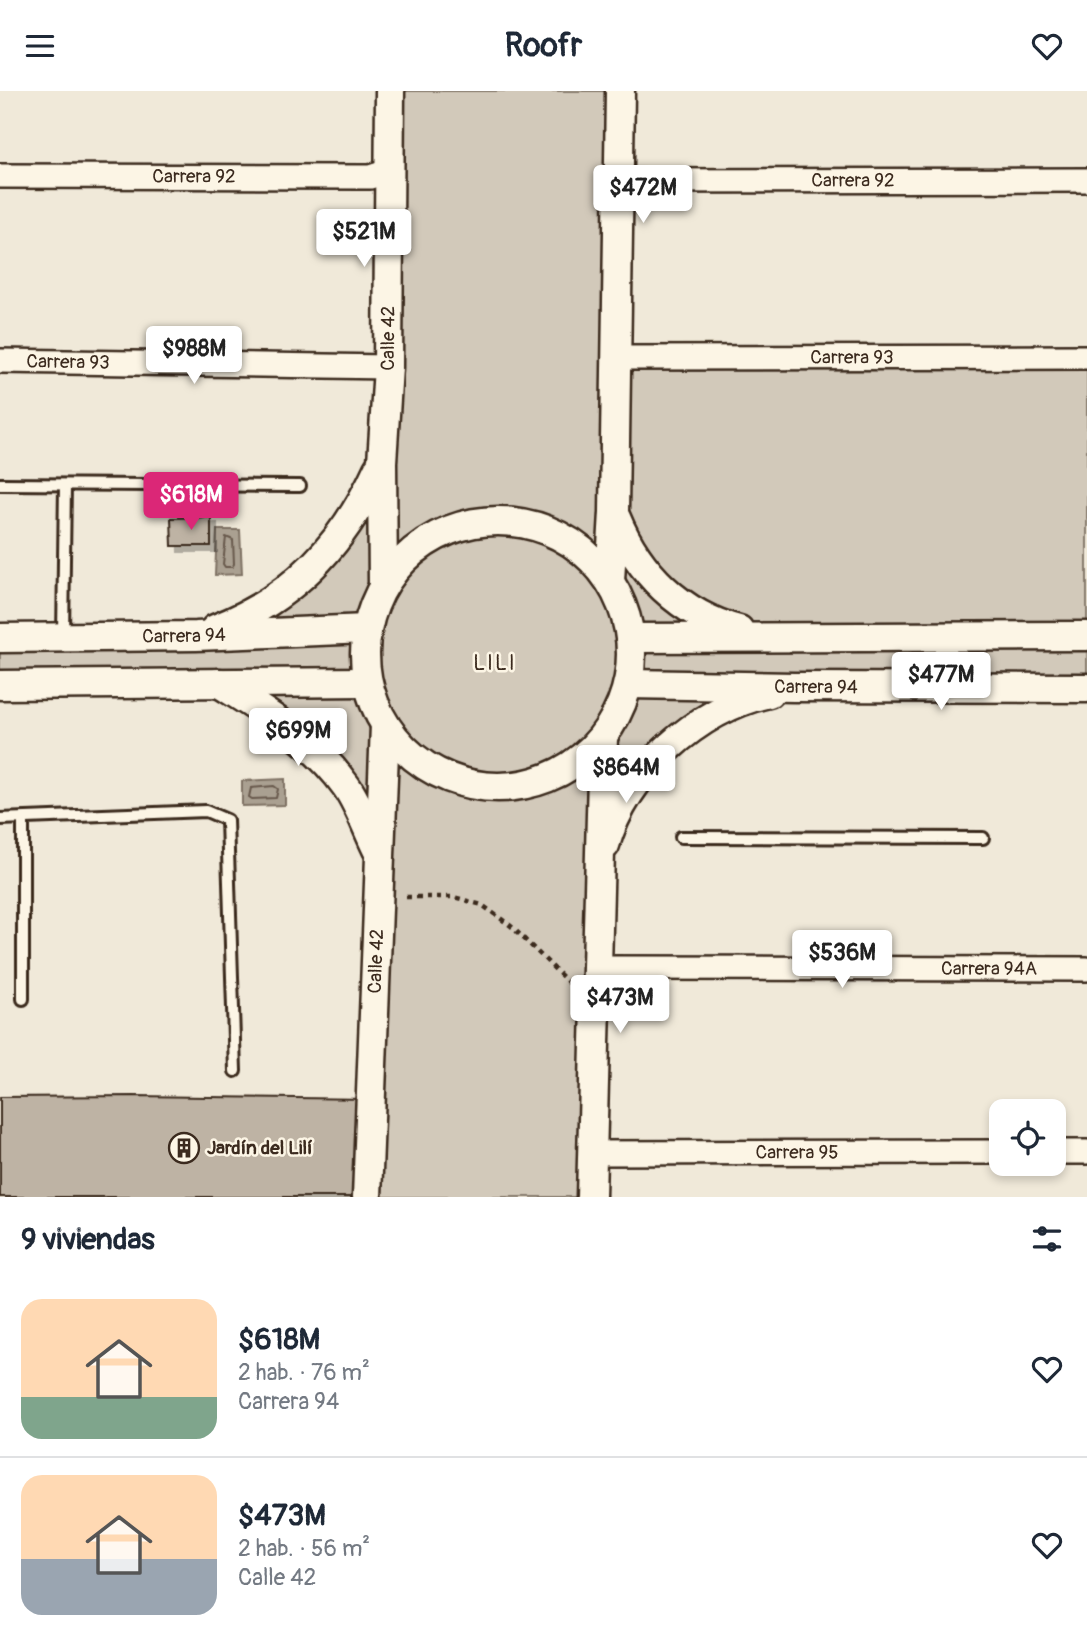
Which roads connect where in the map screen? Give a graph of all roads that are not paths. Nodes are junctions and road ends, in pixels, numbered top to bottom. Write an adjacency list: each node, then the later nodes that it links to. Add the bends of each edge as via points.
1 (390, 91): 3 (street, Calle 42)
2 (620, 91): 6 (street)
3 (389, 171): 4 (street, Carrera 92, via 370,177); 10 (street, Calle 42)
4 (0, 176)
5 (1087, 180): 6 (street, Carrera 92)
6 (619, 181): 8 (street)
7 (1087, 357): 8 (street, Carrera 93)
8 (616, 358): 15 (street)
9 (0, 361): 10 (street, Carrera 93)
10 (388, 367): 11 (street, Calle 42)
11 (382, 462): 17 (street, Calle 42); 19 (street, via 339,538 309,571 275,599 237,621)
12 (0, 484): 13 (lane)
13 (65, 485): 14 (lane); 24 (lane)
14 (300, 486)
15 (614, 512): 16 (street); 20 (street, via 634,555 666,592 706,618)
16 (610, 581): 17 (street, via 589,555 561,536 529,524 495,521 462,526 430,539 404,559); 23 (street, via 624,608)
17 (383, 586): 18 (street)
18 (367, 629): 19 (street, Carrera 94); 25 (street)
19 (195, 636): 24 (street, Carrera 94)
20 (776, 636): 21 (street); 23 (street)
21 (1087, 636)
22 (0, 638): 24 (street, Carrera 94)
23 (631, 638): 27 (street)
24 (63, 639)
25 (366, 682): 26 (street); 31 (street)
26 (219, 683): 28 (street); 37 (street, via 290,729 321,756 347,787)
27 (629, 684): 29 (street, Carrera 94); 32 (street)
28 (0, 685)
29 (794, 687): 30 (street, Carrera 94); 38 (street, via 724,710 656,760 619,812)
30 (1087, 688)
31 (385, 725): 32 (street, via 406,750 431,769 491,787 523,785 553,775 580,759); 37 (street, Calle 42)
32 (603, 737): 38 (street)
33 (0, 819): 34 (lane)
34 (23, 820): 41 (lane); 42 (lane, via 206,811 227,820)
35 (681, 837): 36 (lane)
36 (983, 838)
37 (379, 852): 47 (street, Calle 42)
38 (599, 871): 39 (street)
39 (597, 968): 40 (street, Carrera 94A); 46 (street)
40 (1087, 969)
41 (23, 999)
42 (235, 1070)
43 (989, 1152): 46 (street, Carrera 95)
44 (1066, 1152): 45 (street)
45 (1087, 1152)
46 (592, 1153): 48 (street)
47 (367, 1197)
48 (591, 1197)

